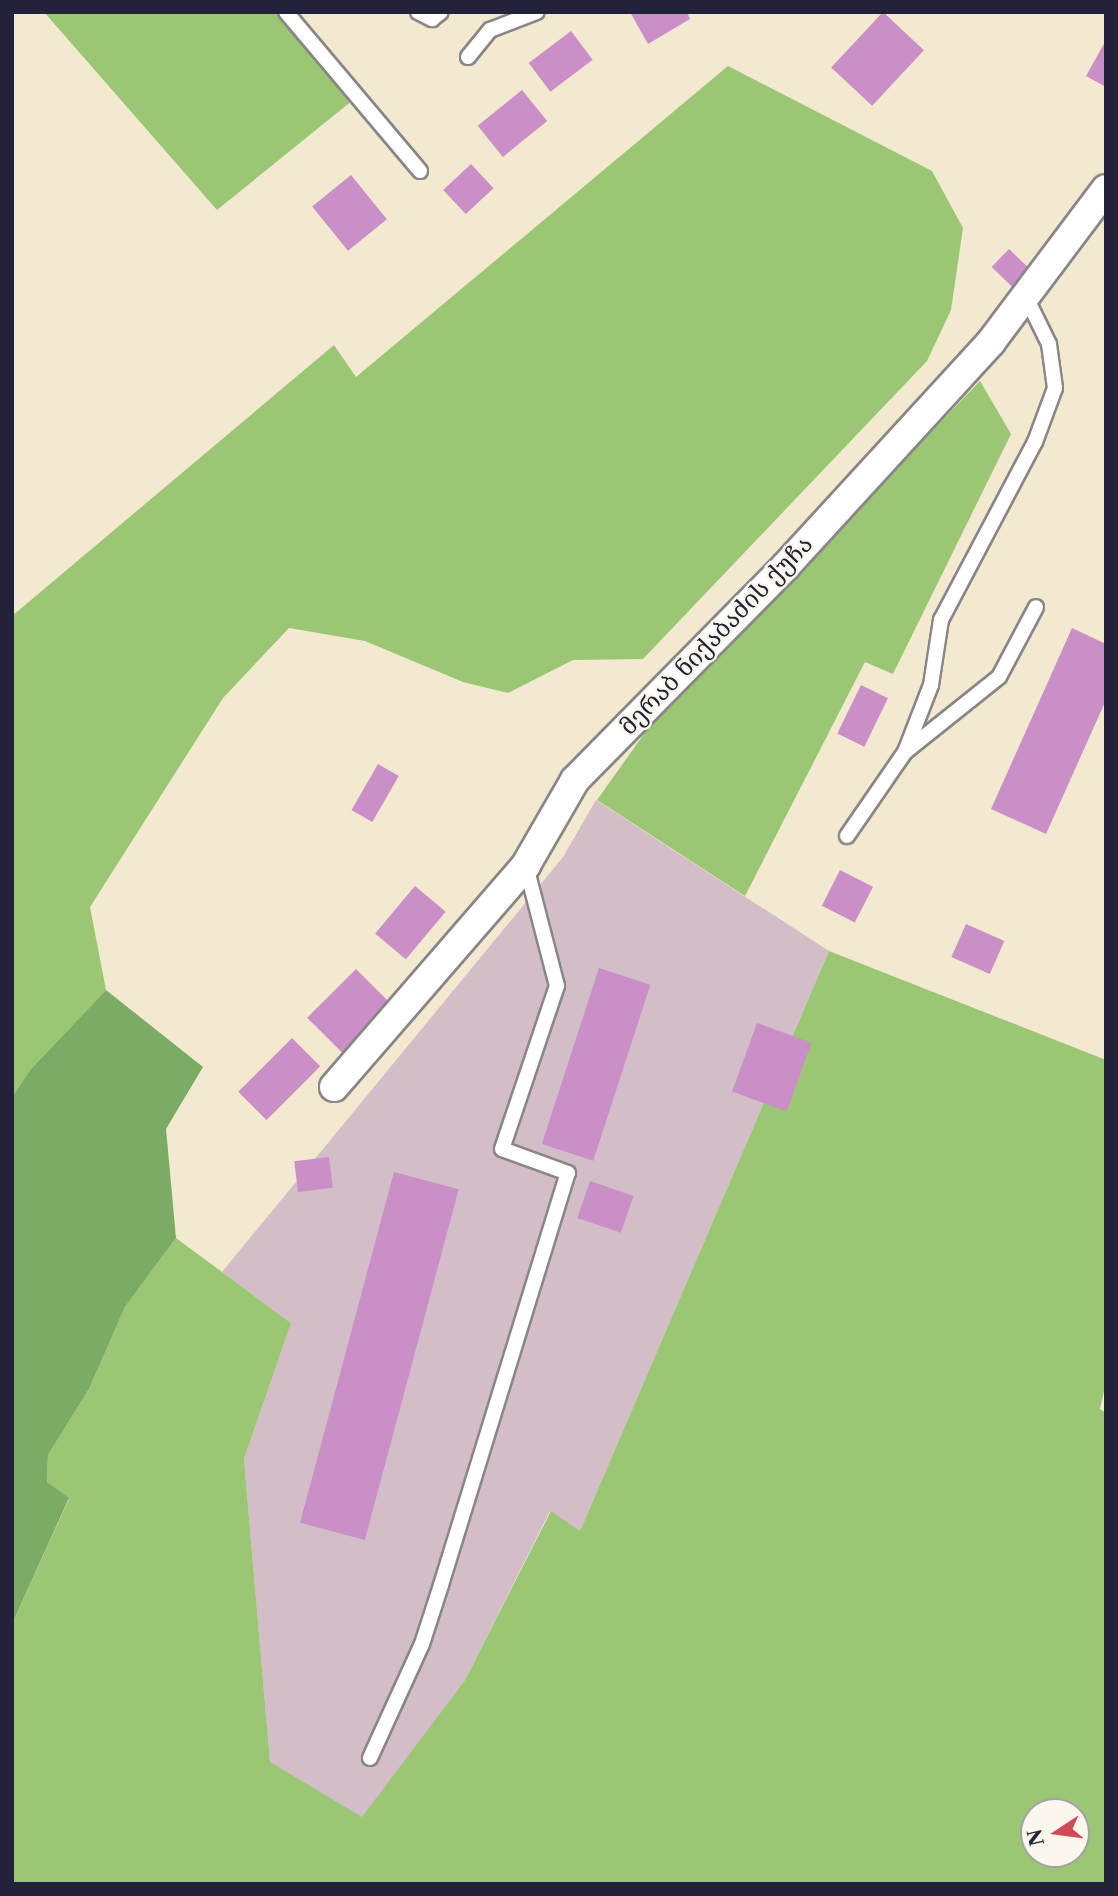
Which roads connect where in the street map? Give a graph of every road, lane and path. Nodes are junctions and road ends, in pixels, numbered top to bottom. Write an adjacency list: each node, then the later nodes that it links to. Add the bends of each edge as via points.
1 (286, 12): 6 (lane)
2 (418, 12): 3 (lane, via 432,19)
3 (441, 12)
4 (537, 12): 5 (lane, via 491,30)
5 (468, 57)
6 (420, 171)
7 (1106, 188): 8 (street, მერაბ ნიქაბაძის ქუჩა)
8 (1025, 295): 10 (lane, via 1049,344 1055,388 1035,442 941,620 931,685); 12 (street, მერაბ ნიქაბაძის ქუჩა, via 991,342 794,556 575,780)
9 (1036, 607): 10 (lane, via 999,677)
10 (905, 752): 11 (lane)
11 (847, 836)
12 (526, 865): 13 (street, მერაბ ნიქაბაძის ქუჩა); 14 (lane, via 557,986 502,1149 568,1173 422,1644)
13 (334, 1087)
14 (370, 1758)

